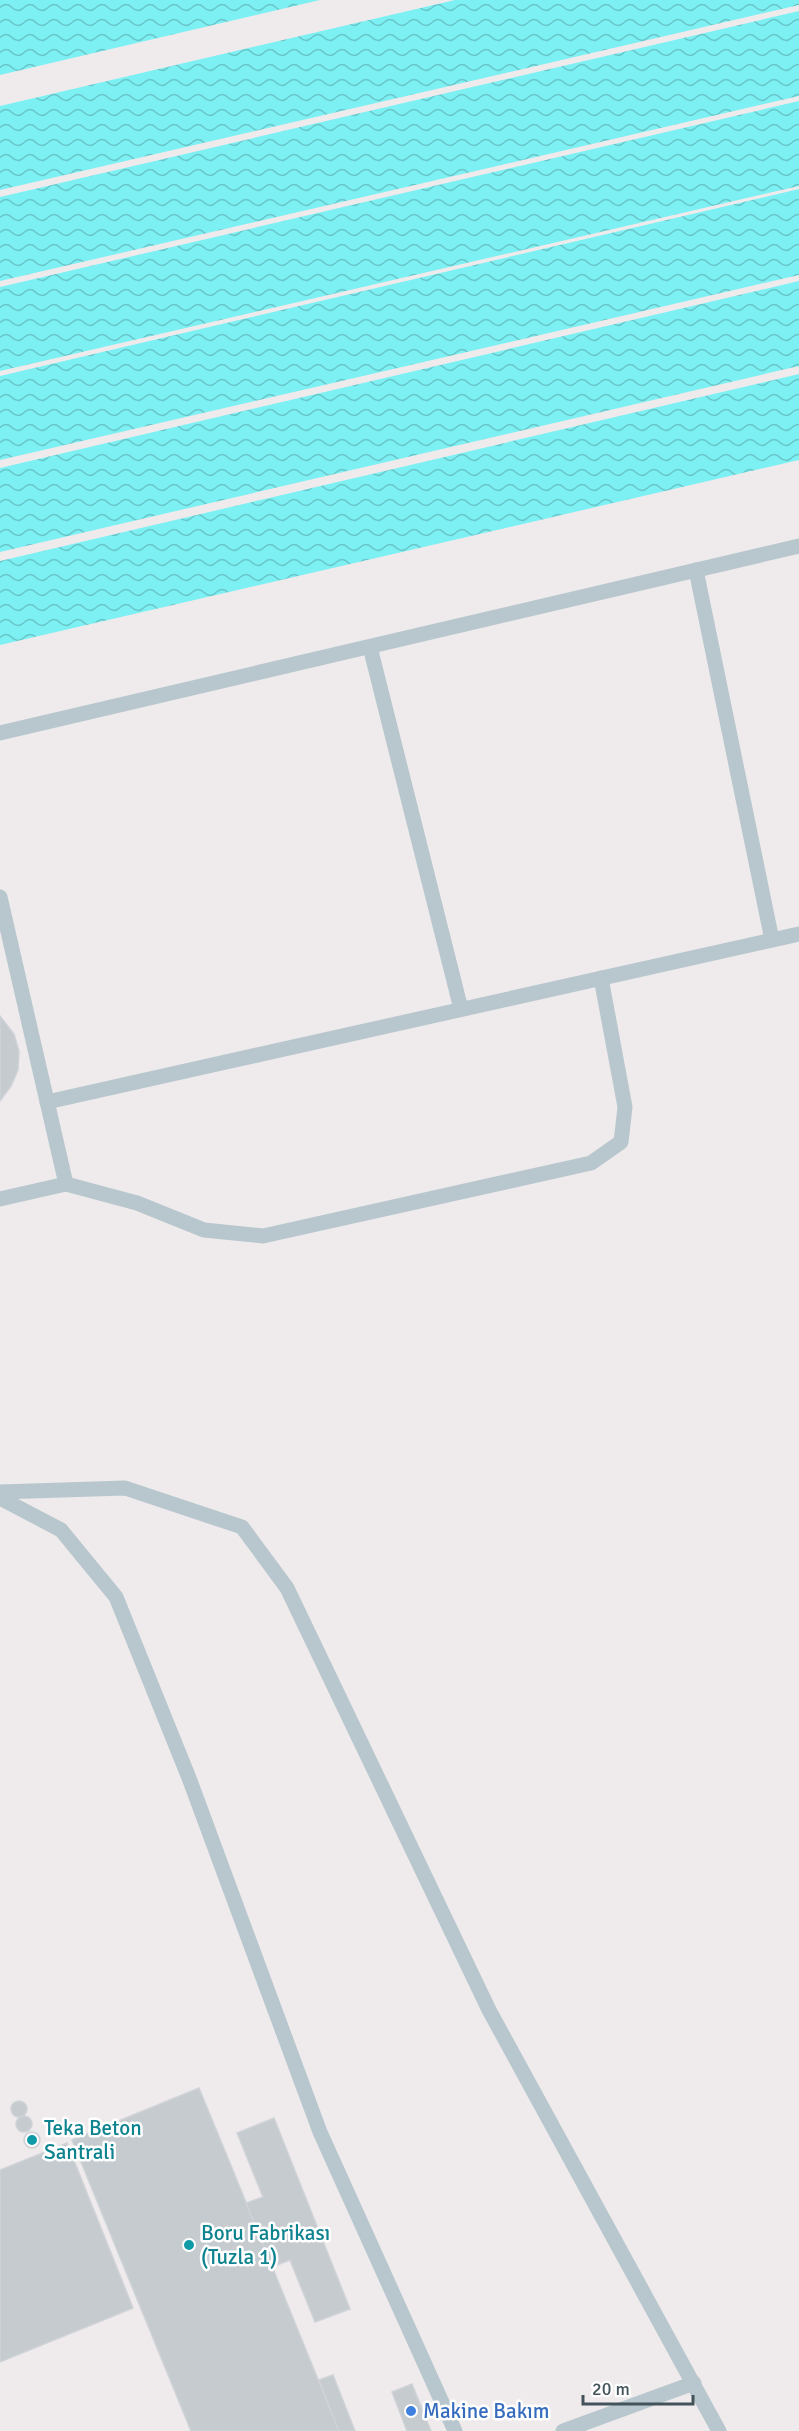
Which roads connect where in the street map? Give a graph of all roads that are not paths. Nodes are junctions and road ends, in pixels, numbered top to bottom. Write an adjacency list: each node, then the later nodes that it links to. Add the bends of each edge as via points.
1 (799, 546): 2 (lane)
2 (696, 570): 3 (lane); 7 (lane)
3 (370, 647): 4 (lane); 9 (lane)
4 (0, 733)
5 (0, 897): 10 (lane)
6 (799, 934): 7 (lane)
7 (772, 940): 8 (lane)
8 (601, 978): 9 (lane); 11 (lane, via 625,1107 621,1142 591,1163 262,1236 204,1230 137,1203)
9 (461, 1010): 10 (lane)
10 (47, 1102): 11 (lane)
11 (66, 1184): 12 (lane)
12 (0, 1199)
13 (0, 1492): 15 (lane, via 125,1488 242,1527 287,1588 489,2010)
14 (0, 1498): 16 (lane, via 61,1530 116,1596 189,1778 320,2132)
15 (694, 2383): 17 (lane); 18 (lane)
16 (455, 2431)
17 (563, 2431)
18 (719, 2431)

